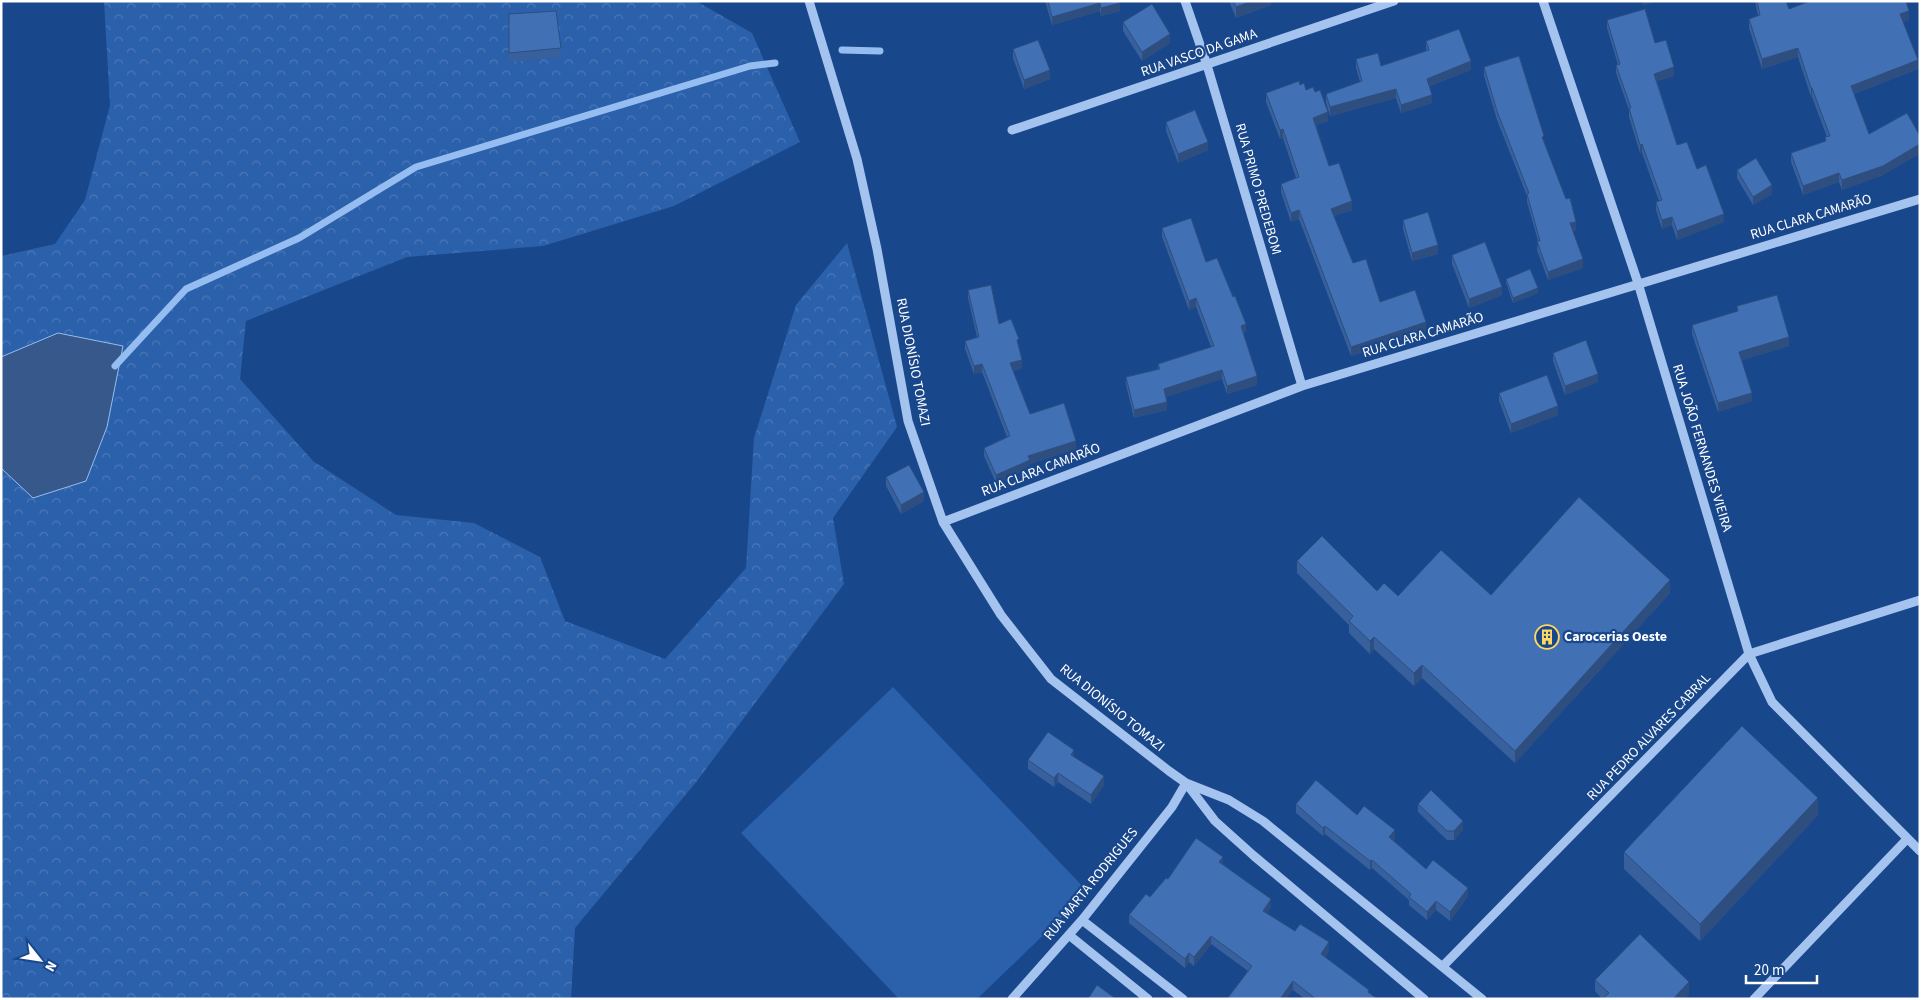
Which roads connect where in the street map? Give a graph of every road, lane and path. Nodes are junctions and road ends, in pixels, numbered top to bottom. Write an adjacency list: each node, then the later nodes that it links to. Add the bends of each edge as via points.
1 (808, 1): 10 (street, RUA DIONÍSIO TOMAZI, via 857,159 908,420)
2 (1185, 1): 5 (street, RUA PRIMO PREDEBOM)
3 (1394, 1): 5 (street, RUA VASCO DA GAMA)
4 (1543, 1): 8 (street, RUA JOÃO FERNANDES VIEIRA)
5 (1207, 65): 6 (street, RUA VASCO DA GAMA); 9 (street, RUA PRIMO PREDEBOM)
6 (1012, 130)
7 (1920, 199): 8 (street, RUA CLARA CAMARÃO)
8 (1638, 283): 9 (street, RUA CLARA CAMARÃO); 12 (street, RUA JOÃO FERNANDES VIEIRA)
9 (1302, 386): 10 (street, RUA CLARA CAMARÃO)
10 (943, 522): 13 (street, RUA DIONÍSIO TOMAZI, via 1001,615 1051,678)
11 (1920, 600): 12 (street, RUA PEDRO ALVARES CABRAL)
12 (1749, 654): 14 (street, RUA JOÃO FERNANDES VIEIRA, via 1772,702); 18 (street, RUA PEDRO ALVARES CABRAL)
13 (1186, 783): 16 (street, RUA MARTA RODRIGUES, via 1172,807); 18 (street, RUA DIONÍSIO TOMAZI, via 1229,800 1263,821); 22 (street, RUA DIONÍSIO TOMAZI, via 1215,820 1254,856)
14 (1907, 839): 15 (street, RUA JOÃO FERNANDES VIEIRA); 24 (street)
15 (1920, 851)
16 (1082, 920): 17 (street, RUA MARTA RODRIGUES); 21 (street)
17 (1068, 935): 19 (street, RUA MARTA RODRIGUES); 20 (street)
18 (1443, 966): 23 (street, RUA DIONÍSIO TOMAZI)
19 (1012, 999)
20 (1148, 999)
21 (1184, 999)
22 (1424, 999)
23 (1482, 999)
24 (1754, 999)

